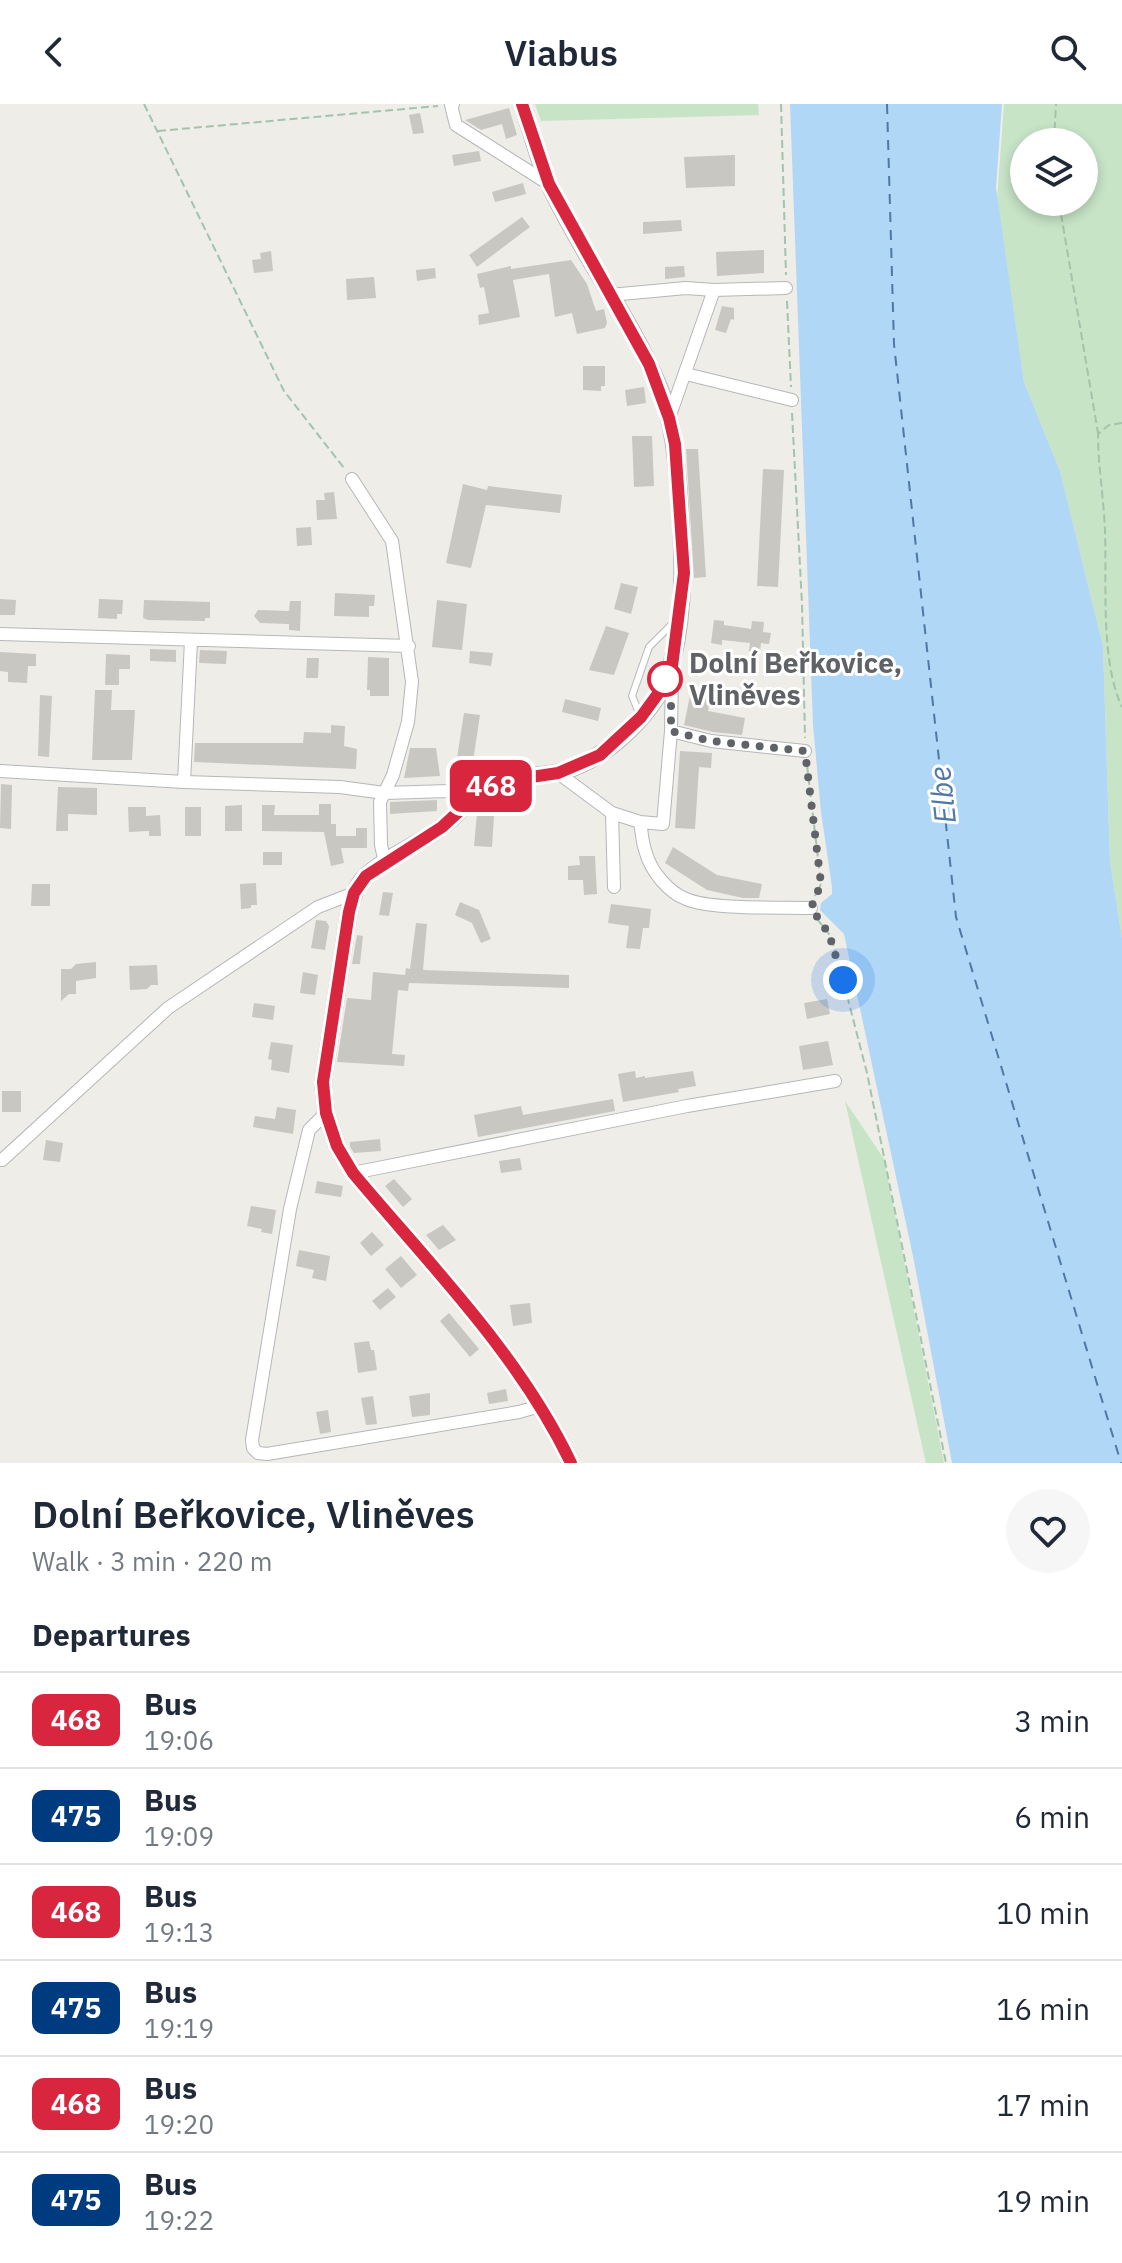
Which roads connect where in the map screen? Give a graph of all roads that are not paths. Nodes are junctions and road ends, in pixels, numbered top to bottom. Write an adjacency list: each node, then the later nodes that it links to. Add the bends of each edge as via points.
1 (452, 104): 3 (street, via 456,125)
2 (522, 104): 3 (street)
3 (549, 184): 6 (street)
4 (786, 288): 5 (street)
5 (714, 290): 6 (street); 7 (street)
6 (610, 295): 9 (street, via 649,364)
7 (686, 374): 8 (street); 9 (street)
8 (792, 400)
9 (669, 418): 11 (street, via 684,573)
10 (352, 479): 14 (street, via 392,541)
11 (680, 615): 15 (street); 16 (lane, via 649,647 632,696)
12 (0, 634): 13 (street)
13 (191, 641): 14 (street); 21 (street)
14 (409, 646): 23 (street, via 408,722)
15 (672, 666): 16 (street); 17 (street)
16 (641, 717): 20 (street, via 600,755)
17 (671, 731): 18 (street); 25 (street, via 663,824)
18 (805, 751)
19 (0, 771): 21 (street)
20 (558, 773): 22 (street, via 498,782); 24 (street)
21 (184, 782): 23 (street)
22 (482, 790): 23 (street); 26 (street, via 442,827)
23 (384, 793): 26 (street, via 380,802)
24 (612, 813): 25 (street); 27 (street)
25 (640, 822): 29 (street, via 656,873 686,899)
26 (385, 863): 28 (street)
27 (614, 887)
28 (354, 893): 31 (street, via 323,1082); 32 (street, via 318,907 168,1008)
29 (811, 908)
30 (835, 1081): 33 (street)
31 (326, 1113): 33 (street); 34 (street, via 309,1130 290,1209 253,1448 267,1454)
32 (2, 1160)
33 (353, 1173): 34 (street, via 488,1332)
34 (540, 1406): 35 (street)
35 (571, 1463)

